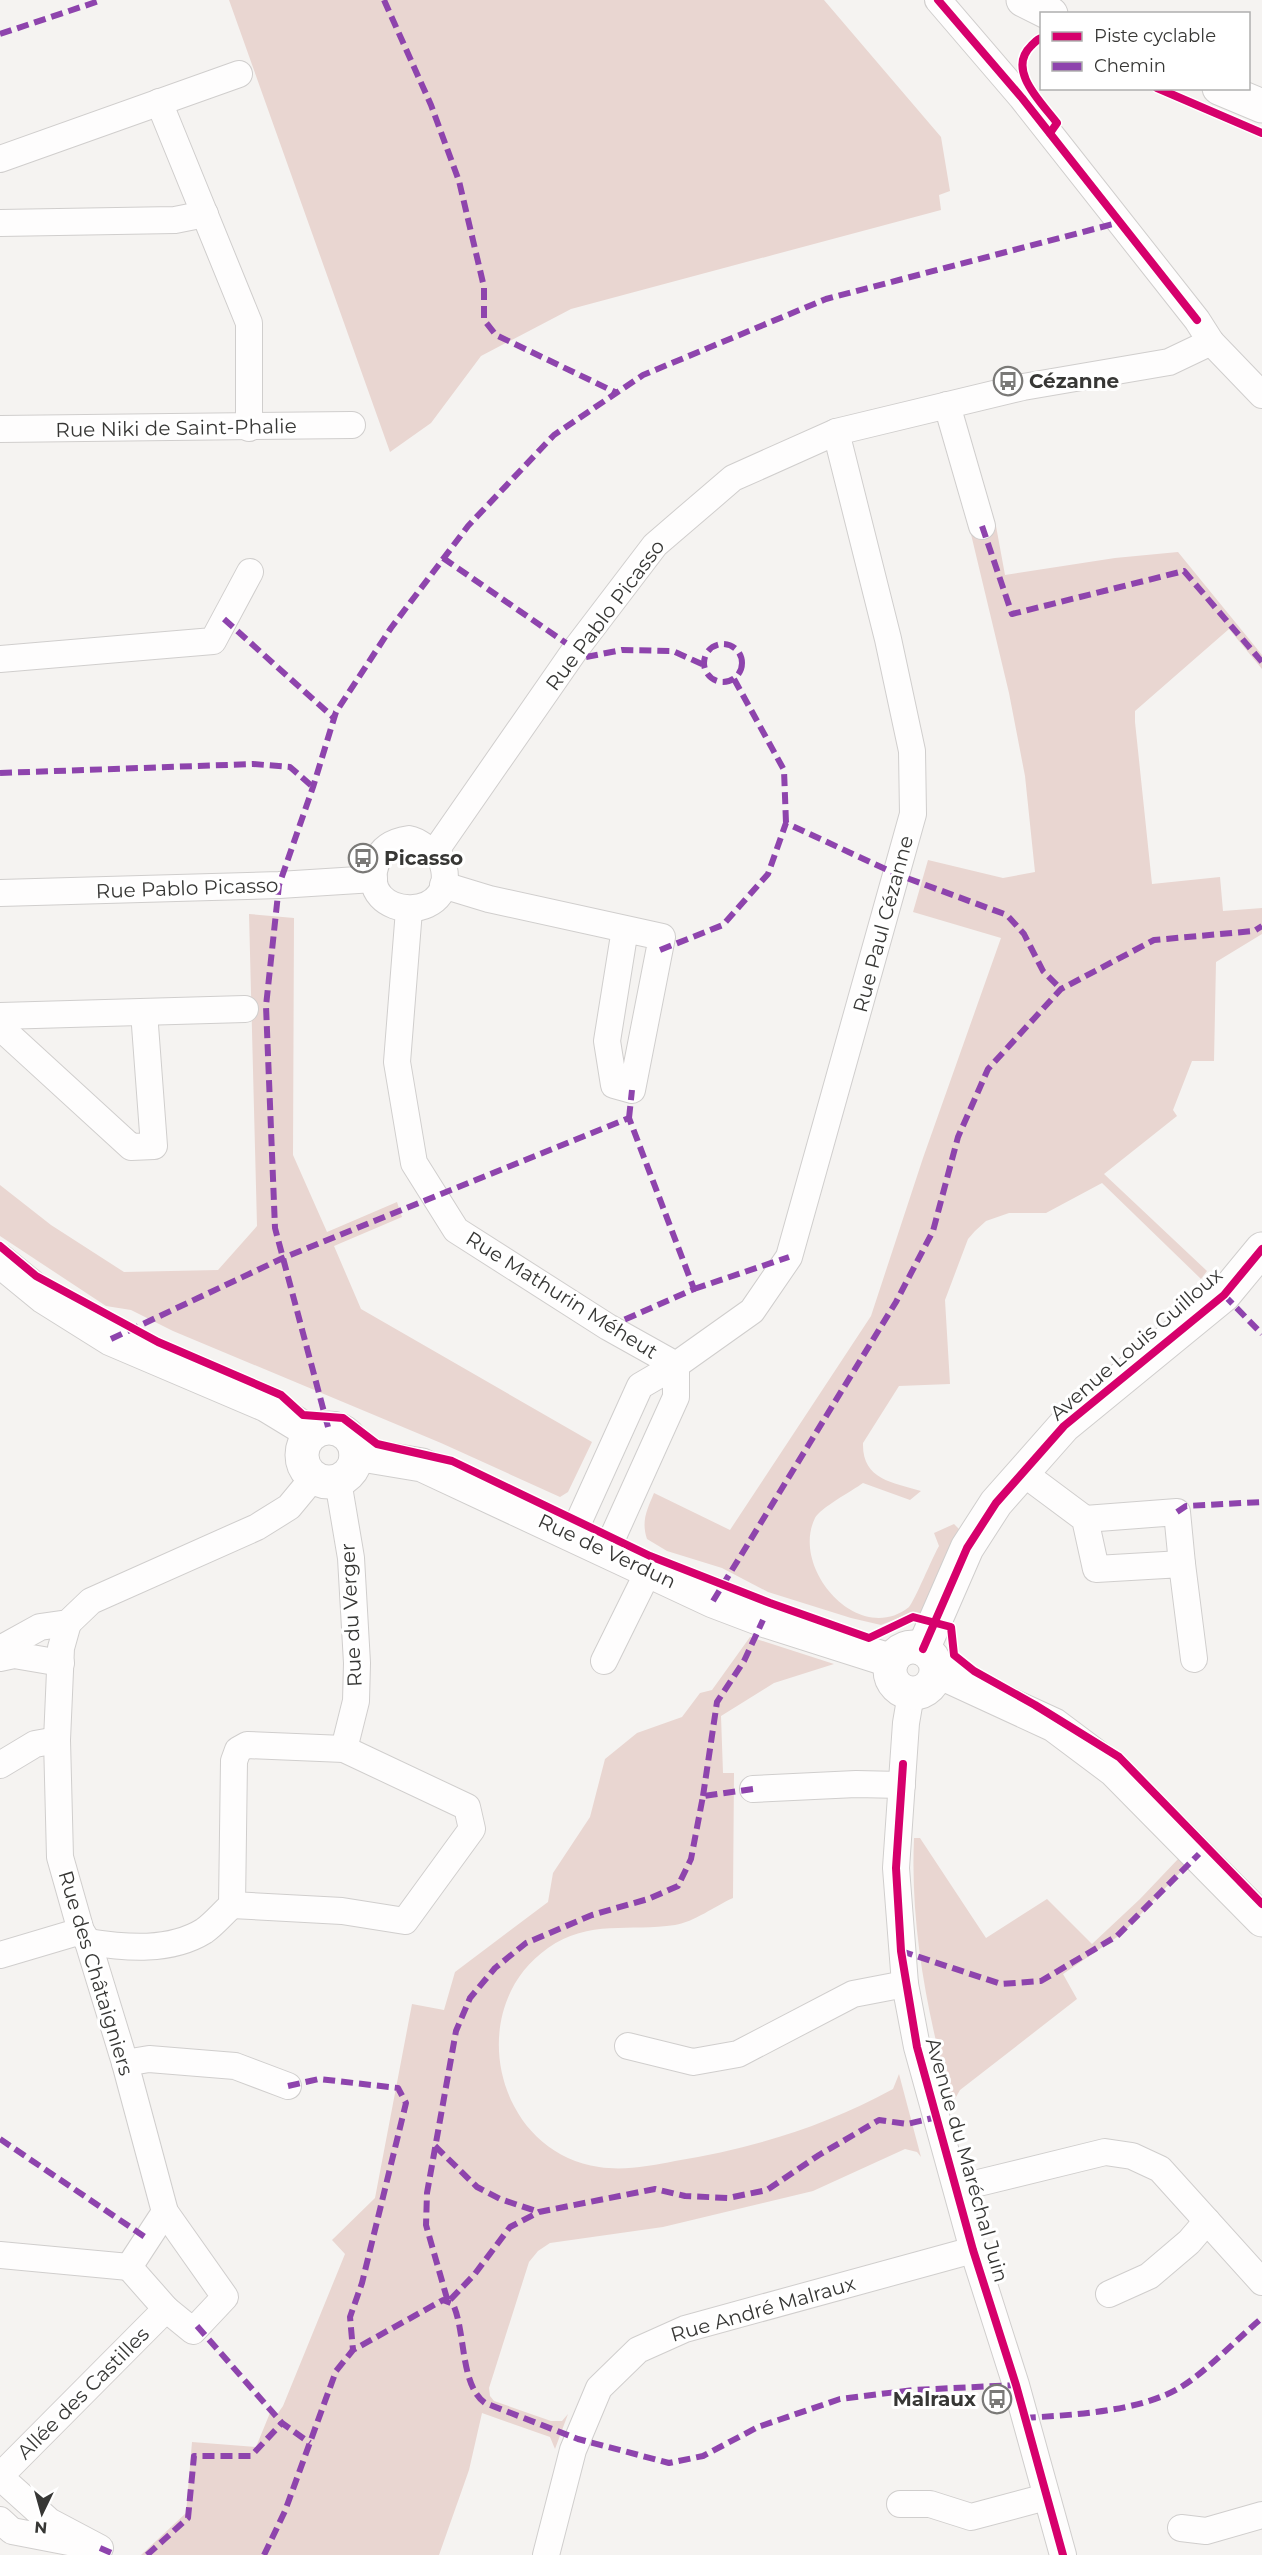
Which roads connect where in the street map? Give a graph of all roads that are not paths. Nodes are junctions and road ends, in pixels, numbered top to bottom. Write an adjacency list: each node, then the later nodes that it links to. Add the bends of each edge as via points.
1 (938, 0): 11 (street, via 1022,98)
2 (1023, 0): 3 (street)
3 (1047, 12)
4 (239, 74): 6 (street)
5 (1224, 90): 7 (street)
6 (159, 102): 8 (street); 9 (street)
7 (1262, 106)
8 (0, 159)
9 (205, 214): 10 (street, via 175,220); 15 (street, via 249,323)
10 (0, 223)
11 (1211, 342): 12 (street); 13 (street, Rue Pablo Picasso, via 1169,362 1023,387)
12 (1262, 395)
13 (947, 405): 17 (street, Rue Pablo Picasso); 18 (street)
14 (352, 425): 15 (street, Rue Niki de Saint-Phalie)
15 (249, 428): 16 (street, Rue Niki de Saint-Phalie)
16 (0, 429)
17 (836, 432): 21 (street, Rue Pablo Picasso, via 733,478 655,545 575,650); 33 (street, Rue Paul Cézanne, via 912,751 913,814 789,1257 752,1311)
18 (982, 526)
19 (250, 572): 20 (street, via 213,641)
20 (0, 659)
21 (434, 853): 22 (street, via 421,841 397,841 379,856); 23 (street, via 439,854 444,864)
22 (374, 879): 24 (street, Rue Pablo Picasso); 25 (street, via 382,898 399,909)
23 (444, 885): 25 (street, via 430,903); 26 (street)
24 (0, 893)
25 (409, 910): 33 (street, Rue Mathurin Méheut, via 397,1062 414,1163 456,1230 608,1327)
26 (625, 929): 26 (street, via 662,937 632,1090 614,1084 607,1041)
27 (245, 1009): 28 (street)
28 (144, 1012): 29 (street); 30 (street, via 154,1146 131,1147)
29 (0, 1016)
30 (0, 1027)
31 (1262, 1249): 35 (street, Avenue Louis Guilloux, via 1224,1295 1064,1426)
32 (0, 1262): 34 (street, via 44,1297 111,1339 266,1405)
33 (676, 1365): 38 (street, Rue Paul Cézanne, via 640,1386); 39 (street, via 676,1397)
34 (312, 1433): 36 (street, via 301,1456 307,1472); 36 (street, via 336,1428 351,1438)
35 (1023, 1470): 37 (street); 46 (street, Avenue Louis Guilloux, via 967,1548)
36 (336, 1471): 38 (street, Rue de Verdun, via 422,1465); 42 (street, via 257,1527 91,1601); 52 (street, Rue du Verger, via 351,1558 357,1663 356,1701)
37 (1085, 1519): 40 (street, via 1096,1569); 40 (street, via 1177,1512)
38 (573, 1534): 39 (street, Rue de Verdun)
39 (606, 1552): 41 (street, Rue de Verdun)
40 (1182, 1564): 45 (street)
41 (648, 1572): 47 (street); 48 (street, Rue de Verdun, via 763,1620)
42 (68, 1623): 43 (street, via 40,1627); 49 (street, Rue des Châtaigniers)
43 (0, 1649)
44 (0, 1658): 49 (street, via 14,1655)
45 (1194, 1659)
46 (930, 1660): 48 (street, via 902,1650); 50 (street, via 936,1678 926,1690); 57 (street, via 1054,1725 1114,1770)
47 (604, 1661)
48 (892, 1661): 50 (street, via 893,1683)
49 (61, 1663): 51 (street, Rue des Châtaigniers)
50 (911, 1694): 54 (street, Avenue du Maréchal Juin)
51 (57, 1740): 53 (street, via 35,1744); 58 (street, Rue des Châtaigniers, via 60,1857)
52 (344, 1749): 56 (street, via 248,1745 238,1750 234,1761); 56 (street, via 467,1807 472,1829 405,1921 342,1911)
53 (0, 1765)
54 (902, 1785): 55 (street); 60 (street, Avenue du Maréchal Juin, via 896,1868)
55 (753, 1789)
56 (232, 1905): 58 (street, via 205,1930 186,1940 159,1946)
57 (1262, 1920)
58 (84, 1937): 59 (street); 62 (street, Rue des Châtaigniers)
59 (0, 1955)
60 (905, 1984): 61 (street, via 852,1994 738,2054 693,2062); 64 (street, Avenue du Maréchal Juin, via 917,2047)
61 (628, 2046)
62 (125, 2063): 63 (street, via 149,2059 234,2066); 65 (street, Rue des Châtaigniers)
63 (288, 2086)
64 (958, 2188): 66 (street, via 1114,2153 1132,2156 1160,2169); 67 (street, Avenue du Maréchal Juin)
65 (165, 2212): 69 (street); 72 (street, Rue des Châtaigniers, via 225,2297 193,2331)
66 (1207, 2221): 70 (street); 71 (street, via 1190,2242 1149,2276)
67 (973, 2250): 74 (street, Avenue du Maréchal Juin, via 1016,2385); 79 (street, Rue André Malraux, via 685,2329 638,2350 599,2388 573,2450)
68 (0, 2255): 69 (street)
69 (129, 2267): 72 (street, Rue des Châtaigniers)
70 (1262, 2282)
71 (1109, 2294)
72 (166, 2309): 73 (street, Allée des Castilles)
73 (0, 2476): 77 (street, via 49,2521 100,2548 12,2531)
74 (1046, 2498): 75 (street, via 971,2517 930,2504); 80 (street, Avenue du Maréchal Juin)
75 (900, 2504)
76 (1262, 2516): 78 (street, via 1206,2531)
77 (0, 2520)
78 (1181, 2528)
79 (546, 2555)
80 (1063, 2555)

